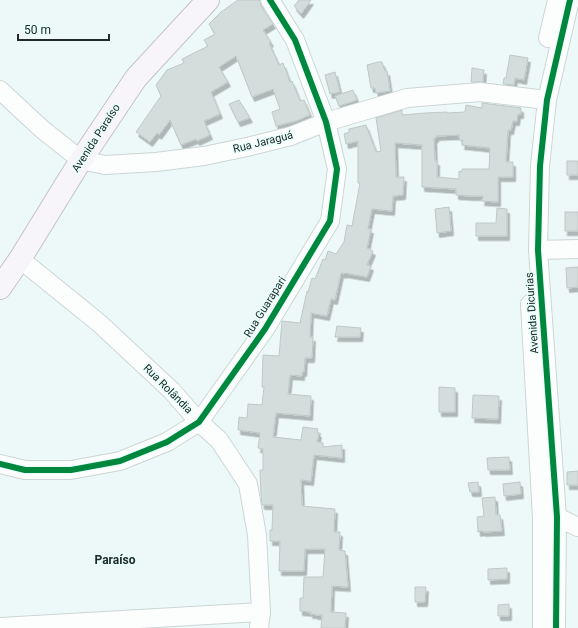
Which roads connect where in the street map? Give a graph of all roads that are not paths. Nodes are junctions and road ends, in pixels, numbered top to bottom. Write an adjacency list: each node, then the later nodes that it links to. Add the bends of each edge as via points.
1 (208, 0): 8 (main road, Avenida Paraíso, via 136,78)
2 (270, 0): 7 (street, Rua Guarapari, via 295,40)
3 (556, 0): 6 (street, Avenida Dicurias)
4 (570, 0): 6 (street, Avenida Dicurias)
5 (0, 90): 8 (street, Rua Jaraguá, via 43,130)
6 (542, 99): 7 (street, Rua Jaraguá, via 480,92 407,98); 10 (street, Avenida Dicurias); 19 (street, Avenida Dicurias, via 529,167 526,252 542,518)
7 (326, 122): 8 (street, Rua Jaraguá, via 291,136 204,156 105,165); 13 (street, Rua Guarapari, via 337,169 330,221 264,329)
8 (81, 160): 11 (main road, Avenida Paraíso)
9 (578, 249): 10 (street)
10 (538, 250): 15 (street, Avenida Dicurias)
11 (20, 259): 12 (main road, Avenida Paraíso); 13 (street, Rua Rolândia, via 99,323 172,391)
12 (0, 288)
13 (199, 422): 14 (street, Rua Guarapari, via 167,442 120,461 71,470 25,470); 17 (street, Rua Rolândia, via 219,440 248,484 257,535)
14 (0, 464)
15 (557, 517): 16 (street); 20 (street, Avenida Dicurias)
16 (578, 527)
17 (260, 620): 18 (street)
18 (0, 627)
19 (542, 628)
20 (556, 628)

